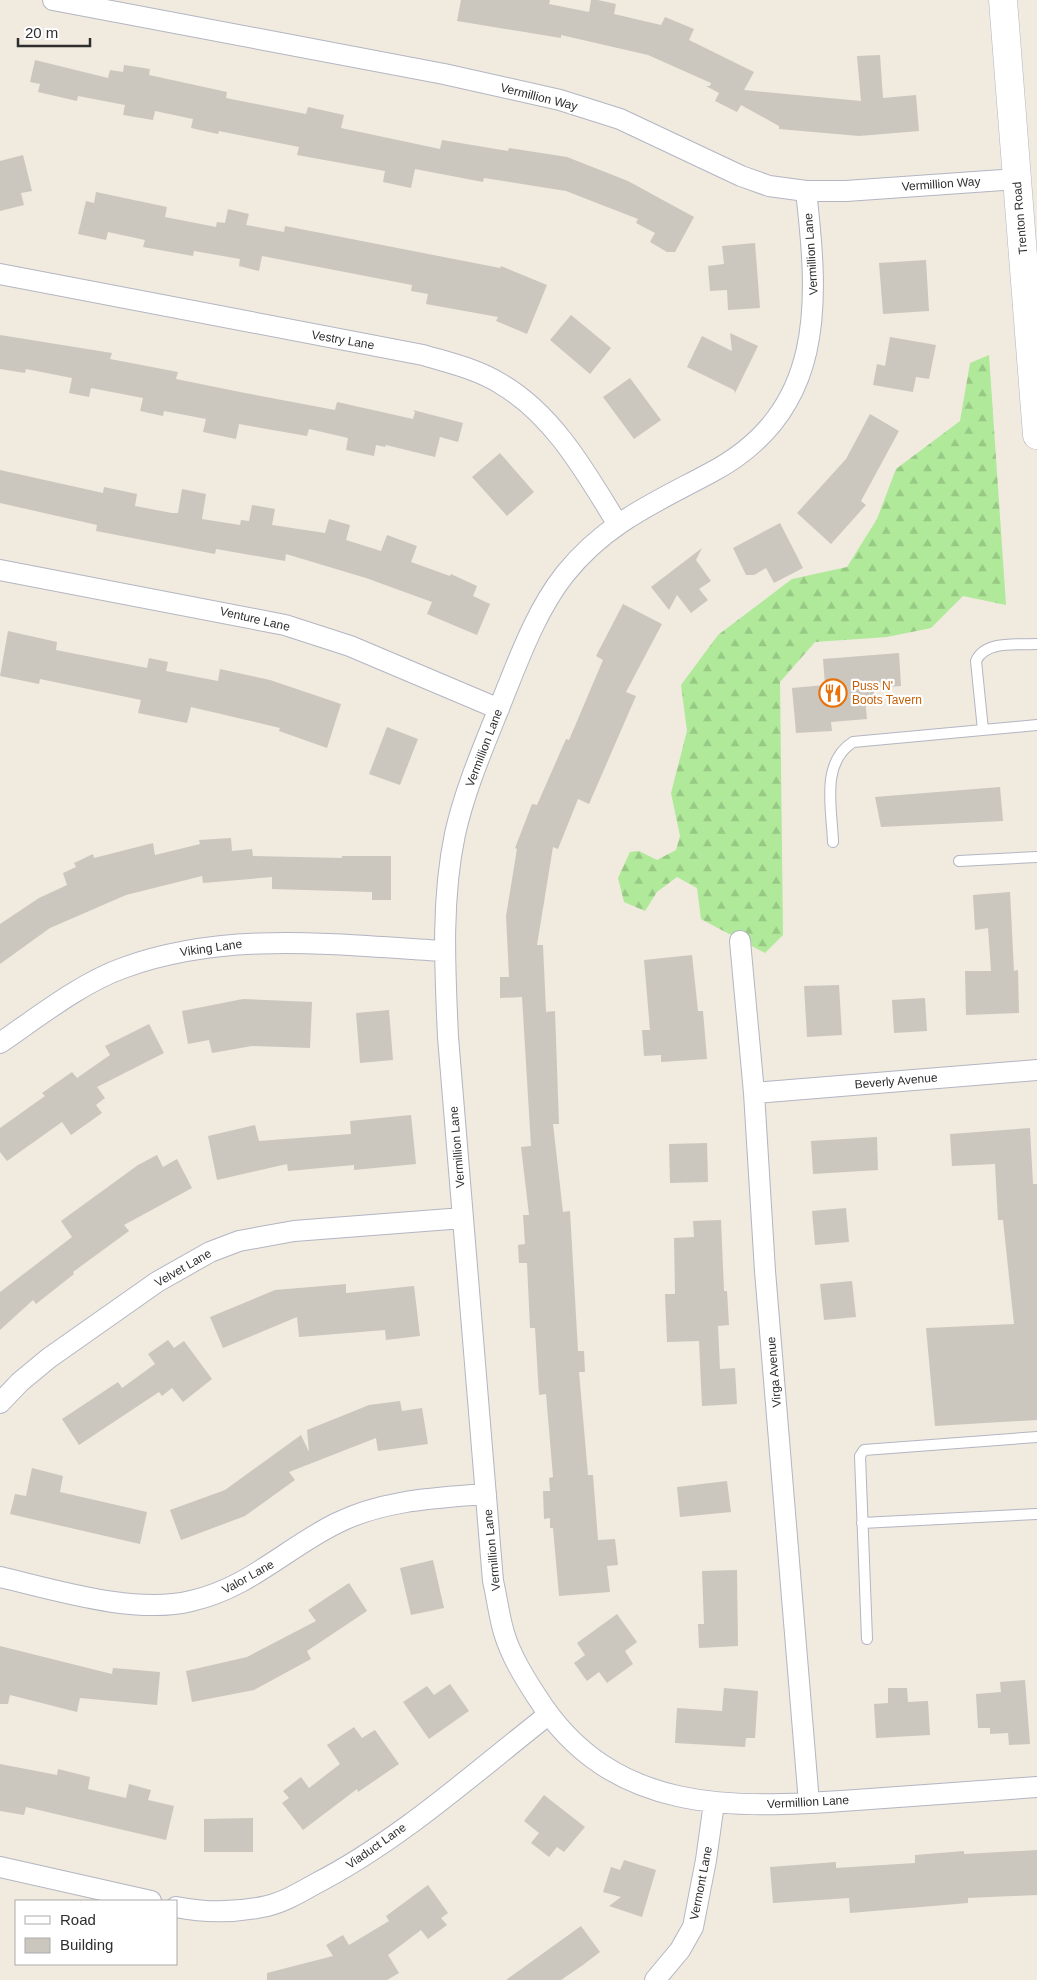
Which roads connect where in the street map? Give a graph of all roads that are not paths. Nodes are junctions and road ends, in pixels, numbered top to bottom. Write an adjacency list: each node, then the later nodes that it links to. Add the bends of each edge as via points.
1 (53, 0): 4 (street, Vermillion Way, via 444,74 560,100 637,126 741,176 769,186)
2 (1003, 0): 3 (main road, Trenton Road)
3 (1017, 180): 4 (street, Vermillion Way, via 846,191); 6 (main road, Trenton Road)
4 (806, 190): 8 (street, Vermillion Lane, via 814,298 802,371 788,401 763,436 738,456)
5 (0, 274): 8 (street, Vestry Lane, via 423,355 472,369 502,384 530,404 559,435)
6 (1033, 328): 7 (main road, Trenton Road)
7 (1037, 435)
8 (617, 523): 11 (street, Vermillion Lane, via 592,544 564,575 541,612)
9 (0, 570): 11 (street, Venture Lane, via 286,625 350,646)
10 (1037, 644): 13 (lane, via 990,647 978,654)
11 (498, 709): 18 (street, Vermillion Lane, via 473,774 456,832 448,877)
12 (1037, 725): 13 (lane)
13 (983, 730): 14 (lane, via 853,742 845,748 830,774)
14 (834, 842)
15 (1037, 857): 16 (lane)
16 (959, 861)
17 (740, 941): 21 (street, Virga Avenue)
18 (444, 950): 19 (street, Viking Lane, via 281,941 222,945 171,954 98,979); 22 (street, Vermillion Lane)
19 (0, 1042)
20 (1037, 1070): 21 (street, Beverly Avenue)
21 (754, 1093): 33 (street, Virga Avenue, via 765,1271)
22 (463, 1218): 23 (street, Velvet Lane, via 294,1231 239,1241 210,1252 157,1282 49,1358); 25 (street, Vermillion Lane)
23 (0, 1403)
24 (1037, 1437): 27 (lane, via 864,1450 860,1456)
25 (486, 1494): 28 (street, Valor Lane, via 407,1502 368,1511 320,1532 252,1577 221,1593 189,1602 156,1606 130,1604); 30 (street, Vermillion Lane, via 493,1581 504,1634 518,1668)
26 (1037, 1514): 27 (lane)
27 (862, 1523): 29 (lane)
28 (0, 1577)
29 (867, 1639)
30 (548, 1715): 32 (street, Vermillion Lane, via 586,1754 611,1770 670,1796); 36 (street, Viaduct Lane, via 387,1840 312,1886 267,1906 231,1912)
31 (1037, 1787): 33 (street, Vermillion Lane)
32 (714, 1803): 33 (street, Vermillion Lane); 37 (street, Vermont Lane, via 693,1927 680,1950)
33 (809, 1803)
34 (0, 1866): 35 (street)
35 (148, 1900)
36 (178, 1906)
37 (655, 1980)

